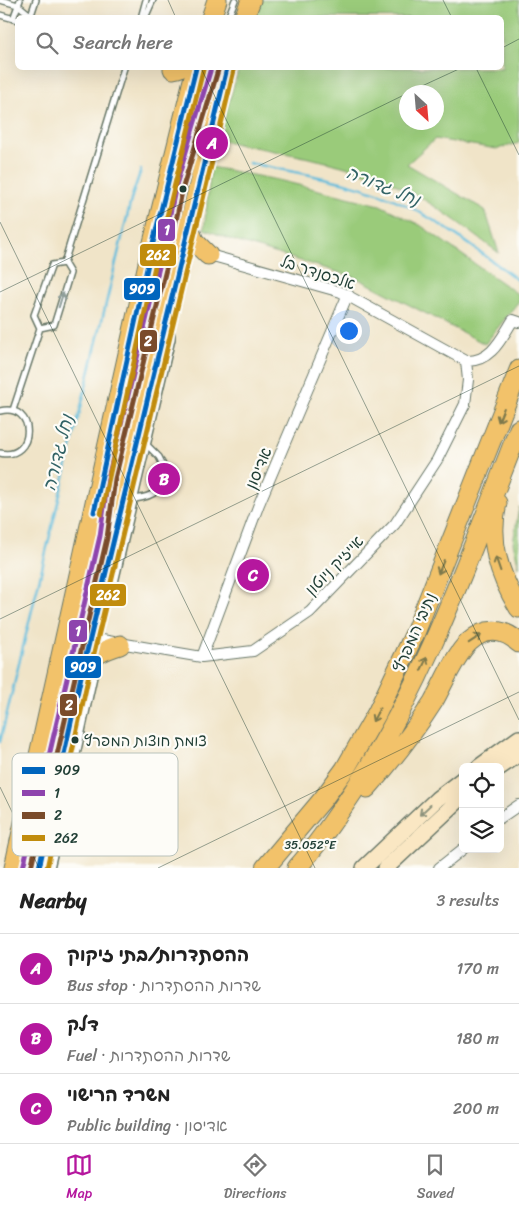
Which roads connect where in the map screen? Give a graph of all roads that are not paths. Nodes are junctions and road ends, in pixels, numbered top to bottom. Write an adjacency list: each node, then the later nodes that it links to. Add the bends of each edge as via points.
1 (0, 0): 8 (lane)
2 (36, 0): 11 (lane)
3 (146, 0): 12 (lane)
4 (153, 0): 13 (lane)
5 (217, 0): 14 (highway)
6 (234, 0): 15 (lane)
7 (251, 0): 16 (highway)
8 (19, 3): 10 (lane)
9 (0, 15): 17 (lane)
10 (29, 15)
11 (32, 15)
12 (142, 15)
13 (146, 15)
14 (212, 15)
15 (229, 15)
16 (245, 15)
17 (15, 20)
18 (123, 70): 25 (lane)
19 (225, 70): 21 (highway)
20 (192, 71): 21 (street, via 214,90); 23 (highway); 23 (lane, via 197,114)
21 (218, 101): 22 (highway)
22 (188, 225): 23 (highway); 24 (highway, via 194,241)
23 (168, 255): 24 (street, אלכסנדר בל); 24 (street, אלכסנדר בל, via 188,258); 27 (highway); 40 (highway); 40 (lane)
24 (208, 255): 26 (street, אלכסנדר בל)
25 (64, 263): 29 (lane, via 52,265 34,315); 29 (lane, one-way to 25, via 54,325 70,273)
26 (348, 294): 30 (street, אלכסנדר בל); 43 (street, אדיסון, via 259,504)
27 (166, 317): 36 (lane, via 172,339); 40 (highway)
28 (519, 322): 30 (street, via 513,320 494,350 476,362)
29 (40, 328): 33 (lane)
30 (466, 361): 43 (street, אייזיק ניוטון, via 468,380 464,404 437,460 395,524 302,618 253,651)
31 (519, 370): 61 (highway, נתיבי המפרץ, one-way to 61, via 415,633 377,713 345,769)
32 (0, 410): 33 (lane)
33 (13, 410): 37 (lane, via 24,418 27,439 18,450)
34 (519, 429): 57 (highway, נתיבי המפרץ, one-way to 34, via 380,752 412,691)
35 (519, 435): 39 (highway, one-way to 35, via 498,566 493,536 499,496)
36 (148, 446): 38 (lane); 38 (lane, via 166,471 162,487 151,495)
37 (0, 453)
38 (135, 499): 40 (lane, via 114,587)
39 (519, 608)
40 (88, 627): 42 (highway); 42 (street); 45 (highway); 46 (lane); 47 (lane); 48 (highway, via 91,659 82,672); 49 (lane)
41 (519, 643): 57 (highway, one-way to 41, via 386,767 432,703 468,643 491,631 503,631)
42 (120, 644): 43 (street, אייזיק ניוטון)
43 (202, 657)
44 (519, 738): 51 (street)
45 (49, 753)
46 (54, 753)
47 (59, 753)
48 (65, 753)
49 (74, 753)
50 (519, 754): 52 (street)
51 (485, 763)
52 (504, 764)
53 (459, 782): 63 (street, one-way to 63)
54 (459, 800): 64 (street)
55 (519, 805): 56 (street)
56 (504, 815)
57 (319, 844): 62 (highway, נתיבי המפרץ)
58 (459, 852): 65 (street)
59 (18, 856): 60 (highway)
60 (14, 868)
61 (265, 868)
62 (296, 868)
63 (364, 868)
64 (386, 868)
65 (439, 868)

